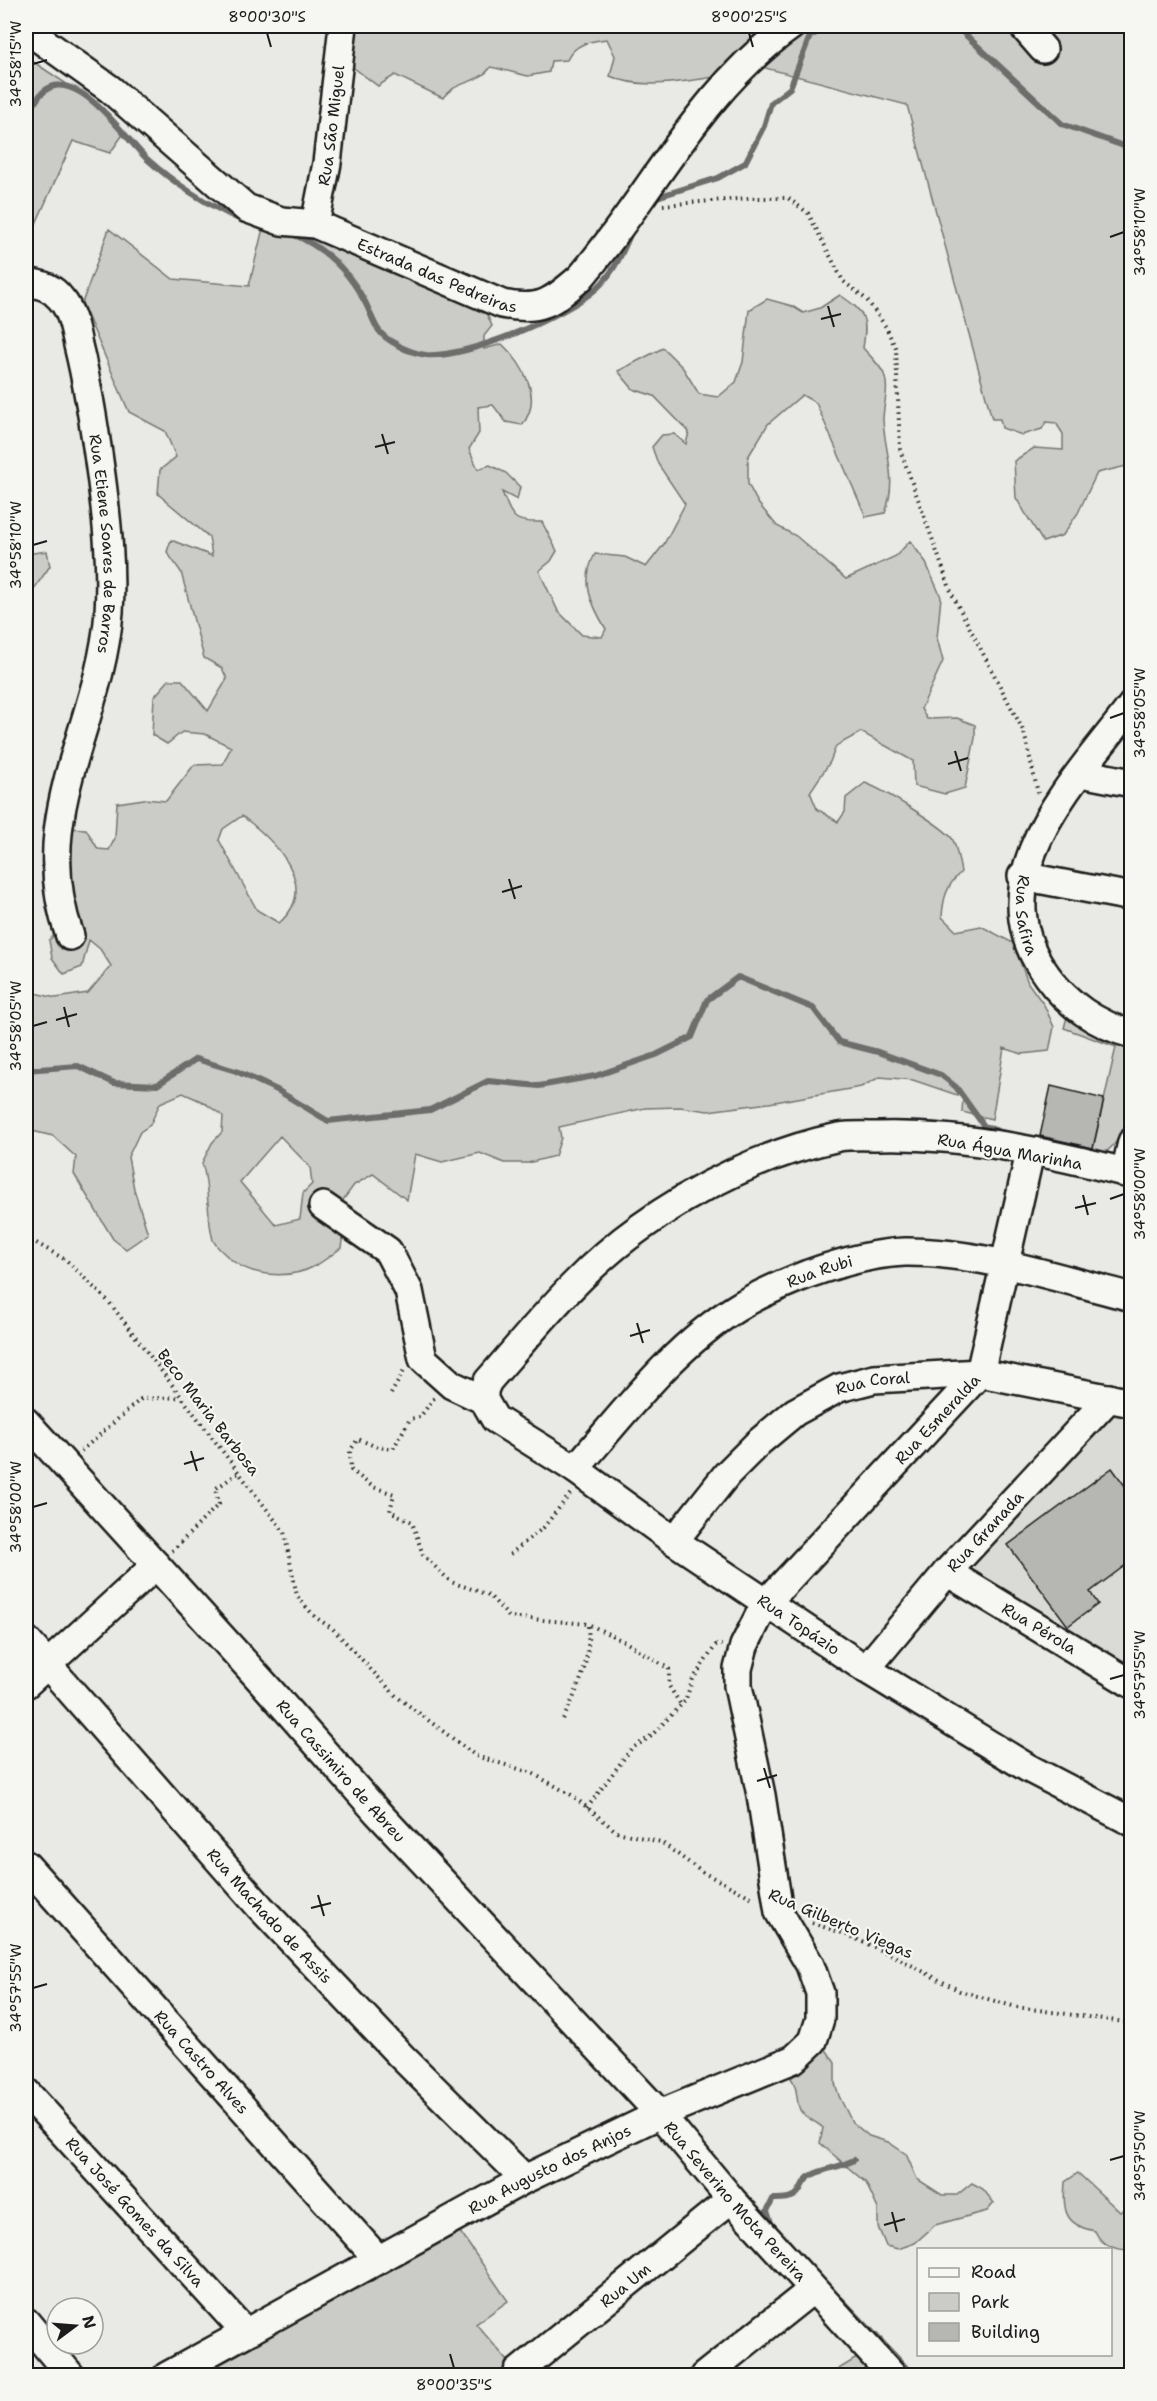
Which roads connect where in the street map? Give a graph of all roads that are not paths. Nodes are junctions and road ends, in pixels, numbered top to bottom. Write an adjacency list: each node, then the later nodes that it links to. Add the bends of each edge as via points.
1 (343, 26): 6 (street, Rua São Miguel, via 327,163)
2 (791, 26): 6 (street, Estrada das Pedreiras, via 761,48 721,87 580,278 556,298 530,307 502,304)
3 (1023, 26): 5 (street)
4 (26, 29): 6 (street, Estrada das Pedreiras, via 110,89 246,208 281,221)
5 (1043, 48)
6 (315, 224)
7 (26, 283): 13 (street, Rua Etiene Soares de Barros, via 39,283 50,289 62,300 71,318 91,396 110,566 103,652 67,777 55,851 60,908)
8 (1131, 705): 9 (street, Rua Safira)
9 (1081, 773): 10 (street); 11 (street, Rua Safira, via 1047,819)
10 (1131, 783)
11 (1022, 876): 12 (street); 14 (street, Rua Safira, via 1021,907 1035,960 1081,1011)
12 (1131, 897)
13 (70, 936)
14 (1131, 1034)
15 (1131, 1142): 17 (street)
16 (1030, 1153): 17 (street, Rua Água Marinha); 19 (street, Rua Esmeralda); 22 (street, Rua Água Marinha, via 916,1135 841,1137 766,1158 701,1188 637,1229 571,1288 488,1381)
17 (1128, 1174)
18 (323, 1206): 22 (street, via 388,1251 409,1291 423,1359 448,1381)
19 (1003, 1265): 20 (street, Rua Rubi); 21 (street, Rua Esmeralda); 25 (street, Rua Rubi, via 905,1252 841,1262 738,1306 659,1373)
20 (1131, 1297)
21 (980, 1373): 23 (street, Rua Coral); 26 (street, Rua Coral, via 874,1379 839,1389 795,1412 728,1474); 29 (street, Rua Esmeralda)
22 (484, 1400): 25 (street, Rua Topázio, via 495,1419)
23 (1120, 1401): 28 (street, Rua Granada)
24 (26, 1422): 27 (street, Rua Cassimiro de Abreu)
25 (580, 1473): 26 (street, Rua Topázio)
26 (674, 1541): 29 (street, Rua Topázio)
27 (156, 1565): 31 (street); 39 (street, Rua Cassimiro de Abreu, via 400,1836)
28 (947, 1572): 32 (street, Rua Granada); 34 (street, Rua Pérola)
29 (765, 1604): 32 (street, Rua Topázio); 37 (street, Rua Esmeralda, via 744,1646 738,1686 762,1795)
30 (26, 1640): 31 (street, Rua Machado de Assis)
31 (48, 1664): 33 (street); 40 (street, Rua Machado de Assis, via 260,1907)
32 (866, 1669): 35 (street, Rua Topázio, via 1028,1768)
33 (26, 1684)
34 (1131, 1684)
35 (1131, 1822)
36 (26, 1865): 42 (street, Rua Castro Alves)
37 (779, 1912): 39 (street, Rua Augusto dos Anjos, via 810,1965 820,1993 820,2019 813,2041 794,2059)
38 (26, 2092): 45 (street, Rua José Gomes da Silva)
39 (660, 2114): 40 (street, Rua Augusto dos Anjos); 41 (street, Rua Severino Mota Pereira)
40 (525, 2179): 42 (street, Rua Augusto dos Anjos)
41 (731, 2199): 43 (street, Rua Severino Mota Pereira); 46 (street, Rua Um)
42 (377, 2258): 45 (street, Rua Augusto dos Anjos)
43 (812, 2290): 49 (street); 50 (street, Rua Severino Mota Pereira)
44 (26, 2322): 47 (street)
45 (244, 2332): 48 (street, Rua Augusto dos Anjos)
46 (518, 2372)
47 (71, 2376)
48 (167, 2376)
49 (704, 2376)
50 (893, 2376)

